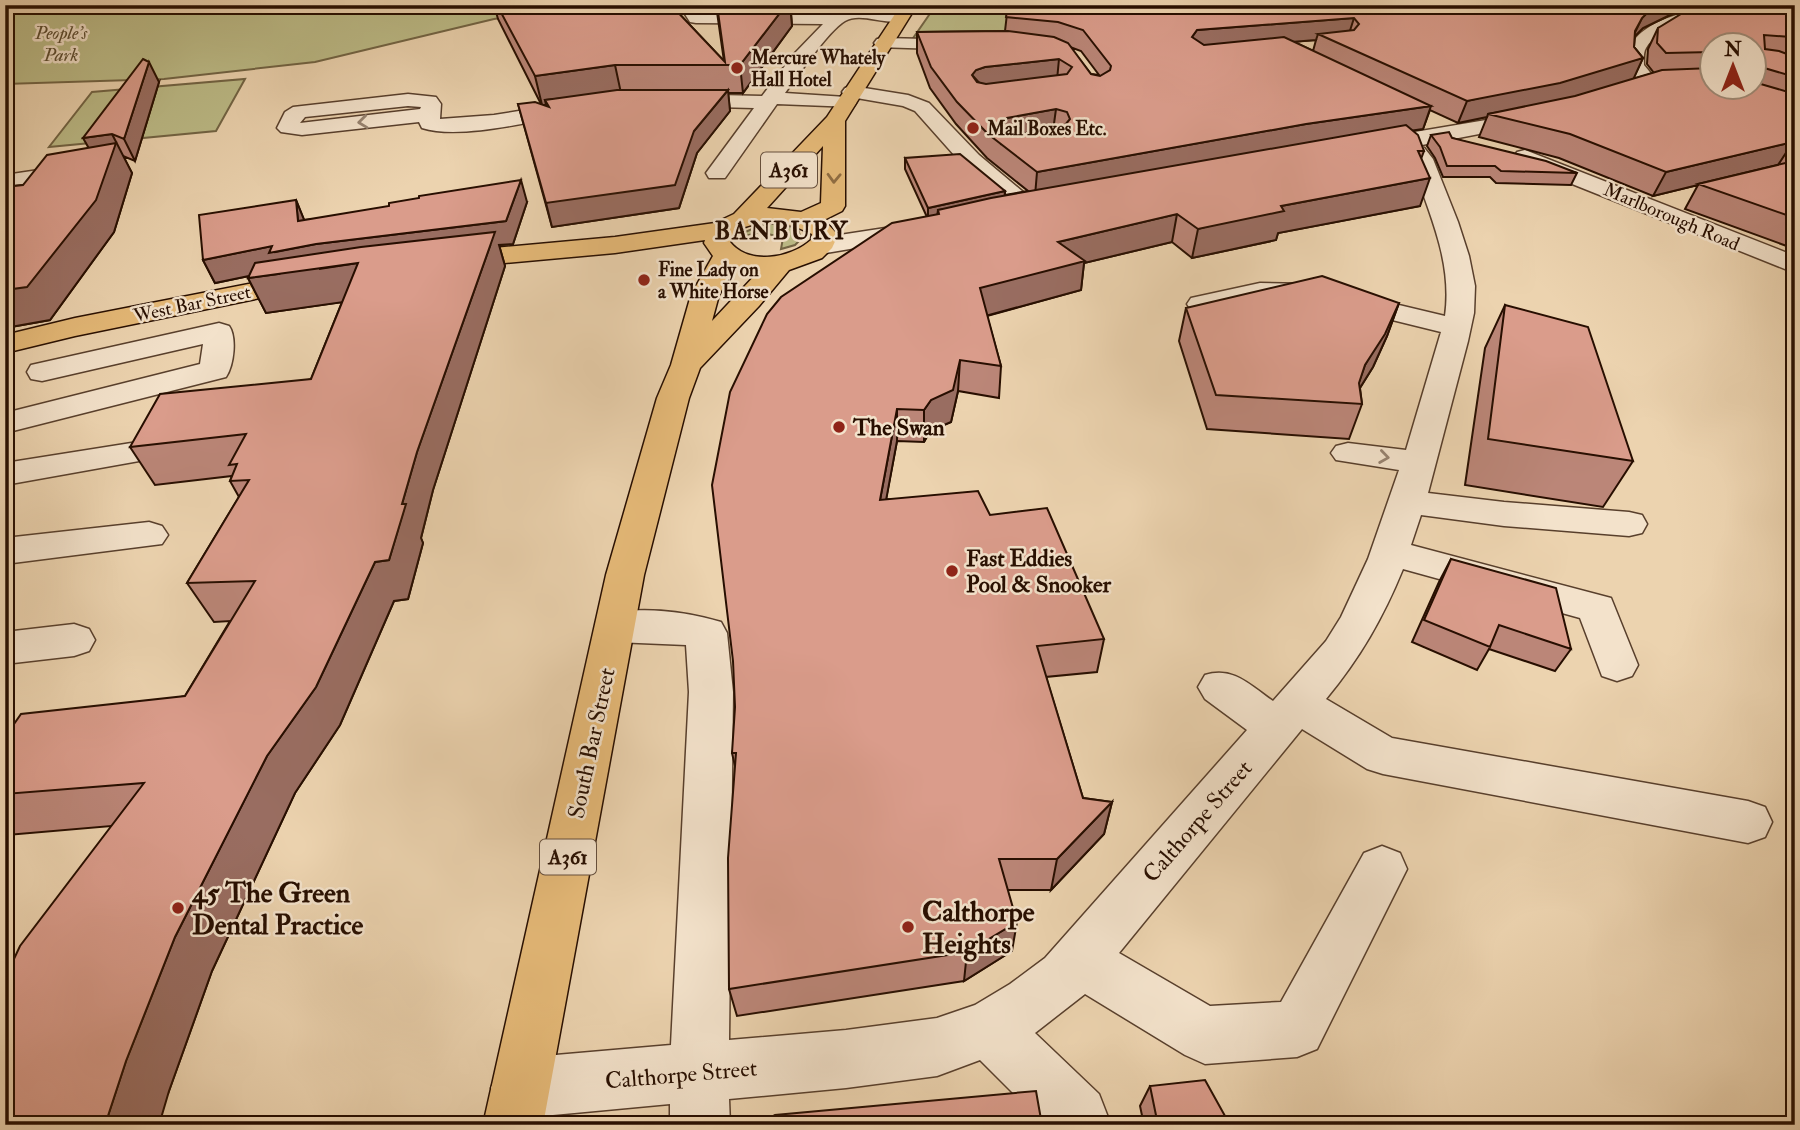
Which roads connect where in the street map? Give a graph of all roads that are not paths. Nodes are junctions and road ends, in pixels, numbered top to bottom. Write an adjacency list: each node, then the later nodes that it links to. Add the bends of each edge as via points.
1 (687, 5): 4 (street, via 696,18)
2 (1732, 5): 6 (street)
3 (905, 11): 4 (street); 7 (main road, A361)
4 (848, 12): 12 (street, via 801,58)
5 (1636, 22): 6 (street)
6 (1661, 29): 10 (street, via 1639,44 1635,53 1635,66)
7 (883, 43): 8 (street); 13 (main road, A361)
8 (989, 45)
9 (919, 80): 14 (street)
10 (1647, 85)
11 (654, 100): 12 (street)
12 (769, 100): 13 (street); 22 (street)
13 (844, 105): 14 (street, via 908,101); 30 (main road, A361, one-way to 30, via 833,206); 31 (main road, A361)
14 (930, 105): 26 (street)
15 (589, 106): 18 (street)
16 (1557, 112): 17 (street)
17 (1498, 126): 19 (street); 20 (street, Marlborough Road, via 1507,139)
18 (434, 128): 18 (street, one-way to 18, via 302,128 288,128 292,116 300,111 397,101 429,101)
19 (1404, 135): 20 (street, Marlborough Road, via 1498,150); 38 (street, Calthorpe Street, via 1422,159 1457,264 1461,301)
20 (1550, 165): 27 (street, Marlborough Road)
21 (99, 169): 23 (street, via 10,181)
22 (717, 173)
23 (5, 188)
24 (1693, 198): 27 (street)
25 (1056, 202): 26 (street)
26 (1029, 207): 28 (street)
27 (1649, 207): 34 (street, Marlborough Road)
28 (991, 211)
29 (937, 219): 30 (street)
30 (815, 230): 31 (main road, via 769,215); 33 (main road, via 804,257)
31 (728, 238): 32 (main road); 33 (main road, via 749,262); 40 (main road, A361, via 705,295)
32 (431, 263)
33 (780, 263): 40 (main road, A361)
34 (1795, 265)
35 (326, 278): 37 (main road, West Bar Street)
36 (1201, 304): 38 (street, via 1260,291 1311,292)
37 (75, 327): 39 (main road, West Bar Street); 41 (street)
38 (1457, 327): 46 (street, Calthorpe Street)
39 (5, 344)
40 (686, 365): 51 (main road, South Bar Street / A361, via 662,432)
41 (42, 372): 42 (street); 42 (street, via 219,332 215,370)
42 (5, 422)
43 (144, 451): 45 (street)
44 (1348, 453): 46 (street, one-way to 46)
45 (5, 474)
46 (1414, 482): 48 (street, via 1566,533); 50 (street, Calthorpe Street)
47 (149, 535): 49 (street)
48 (1633, 535)
49 (5, 551)
50 (1390, 552): 54 (street, via 1597,608); 56 (street, Calthorpe Street, via 1361,620 1341,652)
51 (615, 626): 61 (street, via 706,633 711,692); 62 (main road, South Bar Street / A361)
52 (74, 640): 53 (street)
53 (5, 648)
54 (1617, 665)
55 (1220, 687): 56 (street)
56 (1287, 715): 57 (street, via 1383,755); 59 (street, Calthorpe Street)
57 (1748, 822)
58 (1382, 869): 59 (street, via 1297,1029 1205,1035)
59 (1078, 959): 60 (street, Calthorpe Street, via 1064,977 1030,1004)
60 (989, 1029): 61 (street, Calthorpe Street, via 937,1047); 64 (street, via 1078,1115)
61 (699, 1073): 62 (street, Calthorpe Street); 63 (street)
62 (517, 1106)
63 (700, 1125)
64 (1081, 1125)

